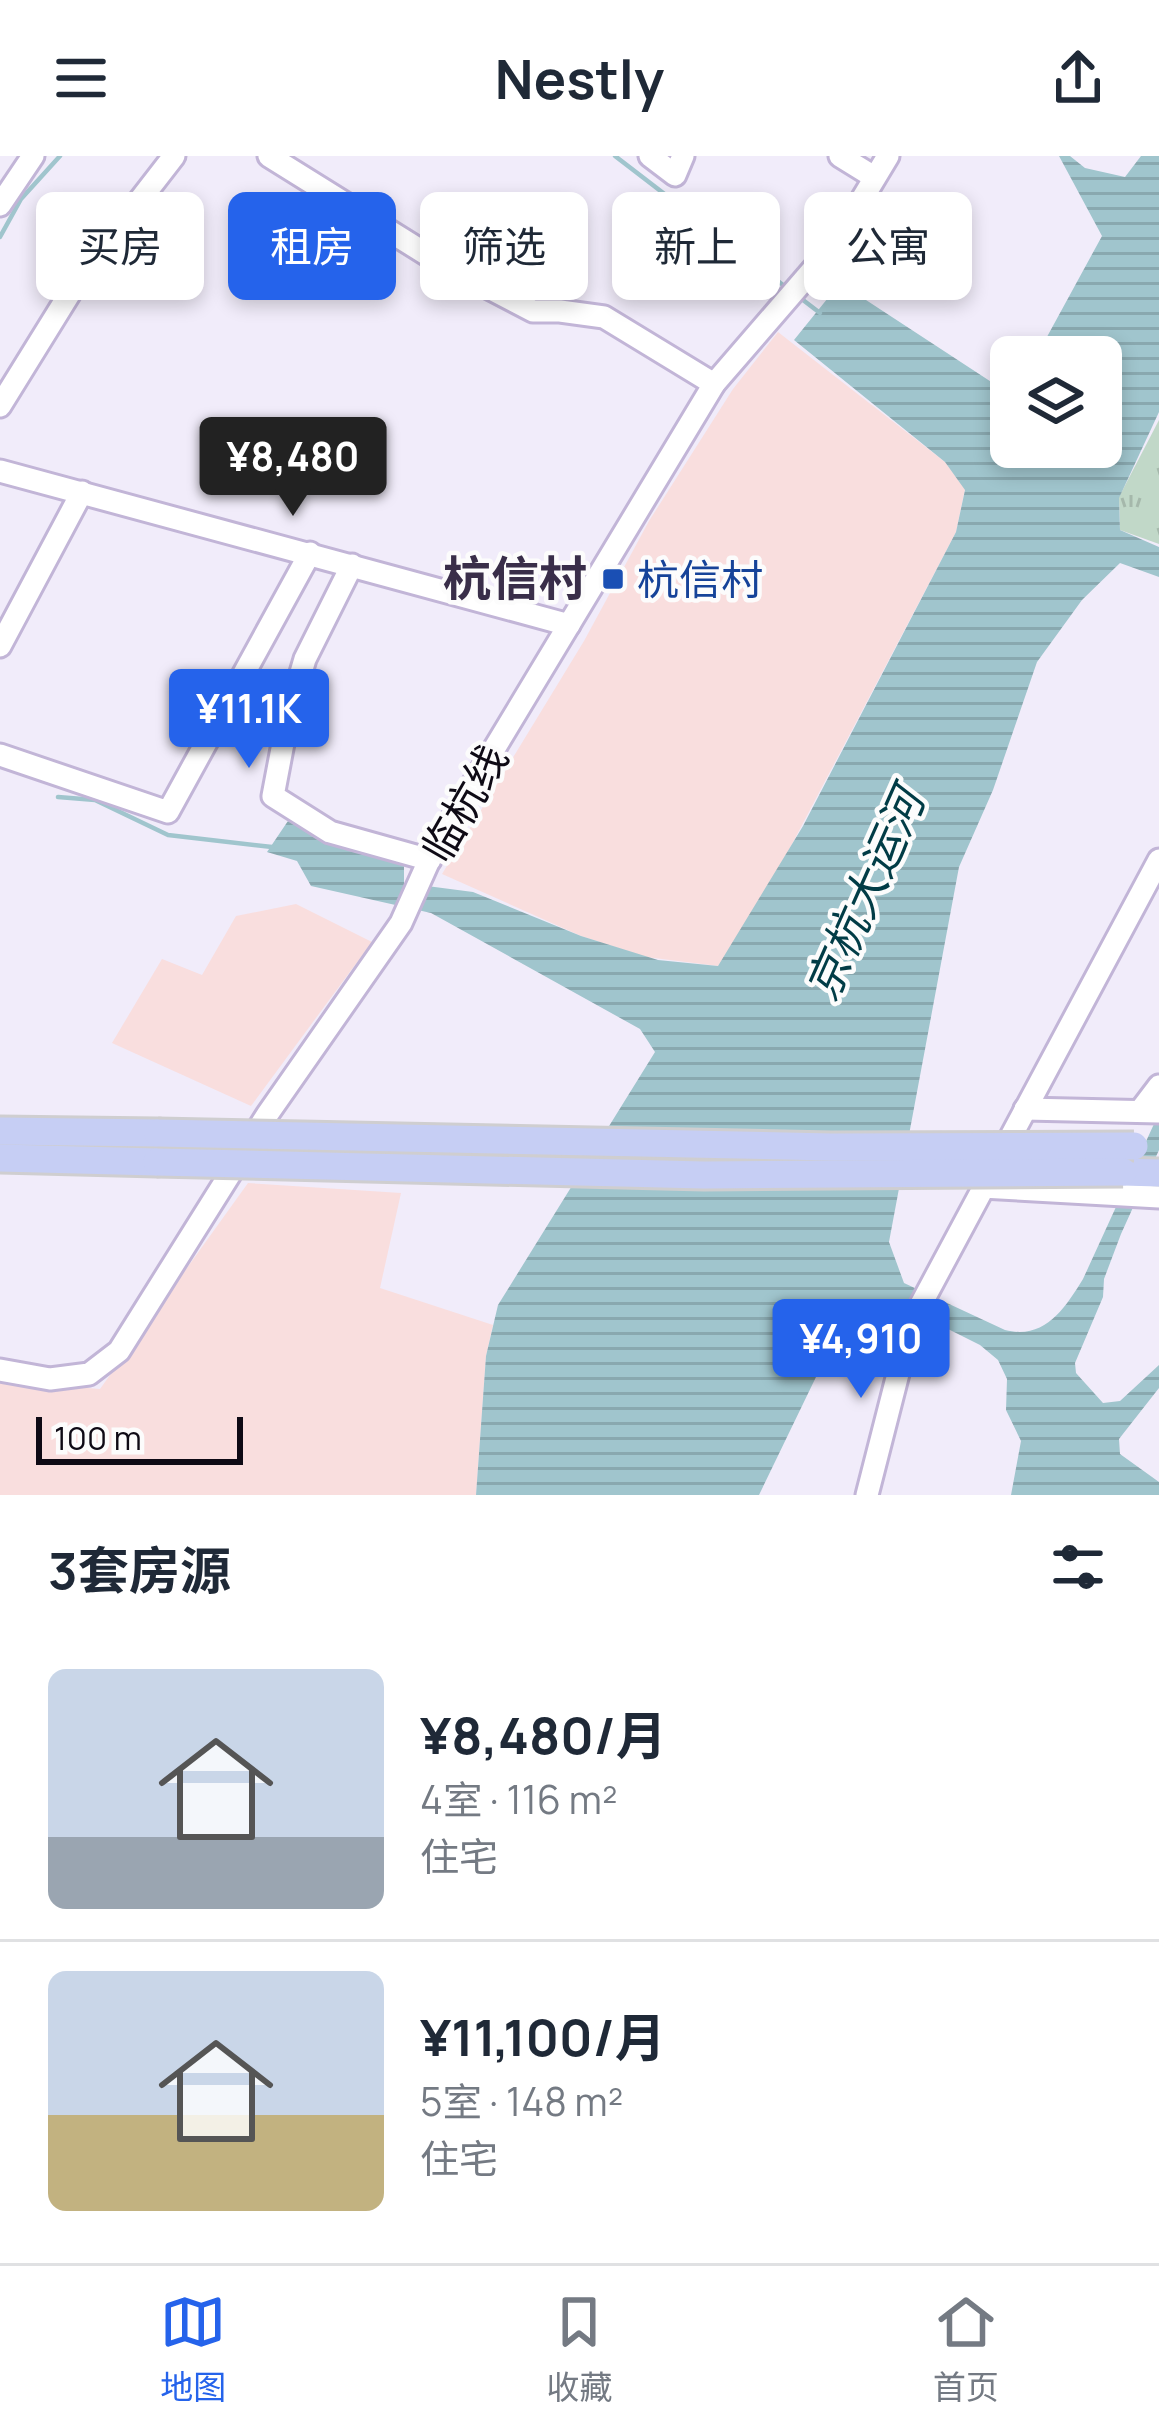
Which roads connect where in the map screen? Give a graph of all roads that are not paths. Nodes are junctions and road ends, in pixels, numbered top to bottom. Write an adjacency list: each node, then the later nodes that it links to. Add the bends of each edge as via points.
1 (33, 156): 9 (street)
2 (174, 156): 11 (street, via 78,280)
3 (650, 156): 4 (street, via 675,175)
4 (683, 156)
5 (840, 156): 8 (street)
6 (888, 156): 8 (street, 临杭线)
7 (281, 159): 10 (street, via 439,262 533,311 604,317)
8 (874, 177): 10 (street, 临杭线, via 835,244)
9 (0, 205)
10 (714, 384): 16 (street, 临杭线)
11 (0, 406)
12 (1, 472): 13 (street)
13 (82, 493): 14 (street); 17 (street)
14 (310, 553): 15 (street); 18 (street, via 168,812)
15 (352, 565): 16 (street); 19 (street, via 305,659 273,796 330,832)
16 (569, 626): 19 (street, 临杭线)
17 (0, 646)
18 (0, 755)
19 (430, 860): 31 (street, 临杭线, via 401,923 267,1114 119,1351 89,1374)
20 (1159, 860): 22 (street)
21 (1159, 1086): 23 (street)
22 (1025, 1109): 23 (street); 29 (street)
23 (1152, 1112)
24 (0, 1131): 26 (main road)
25 (1159, 1146): 26 (main road, bridge)
26 (157, 1148): 27 (main road); 28 (main road, bridge, via 704,1175)
27 (0, 1159)
28 (1159, 1173)
29 (982, 1187): 30 (street); 32 (street, via 911,1323)
30 (1139, 1196)
31 (0, 1370)
32 (867, 1495)

